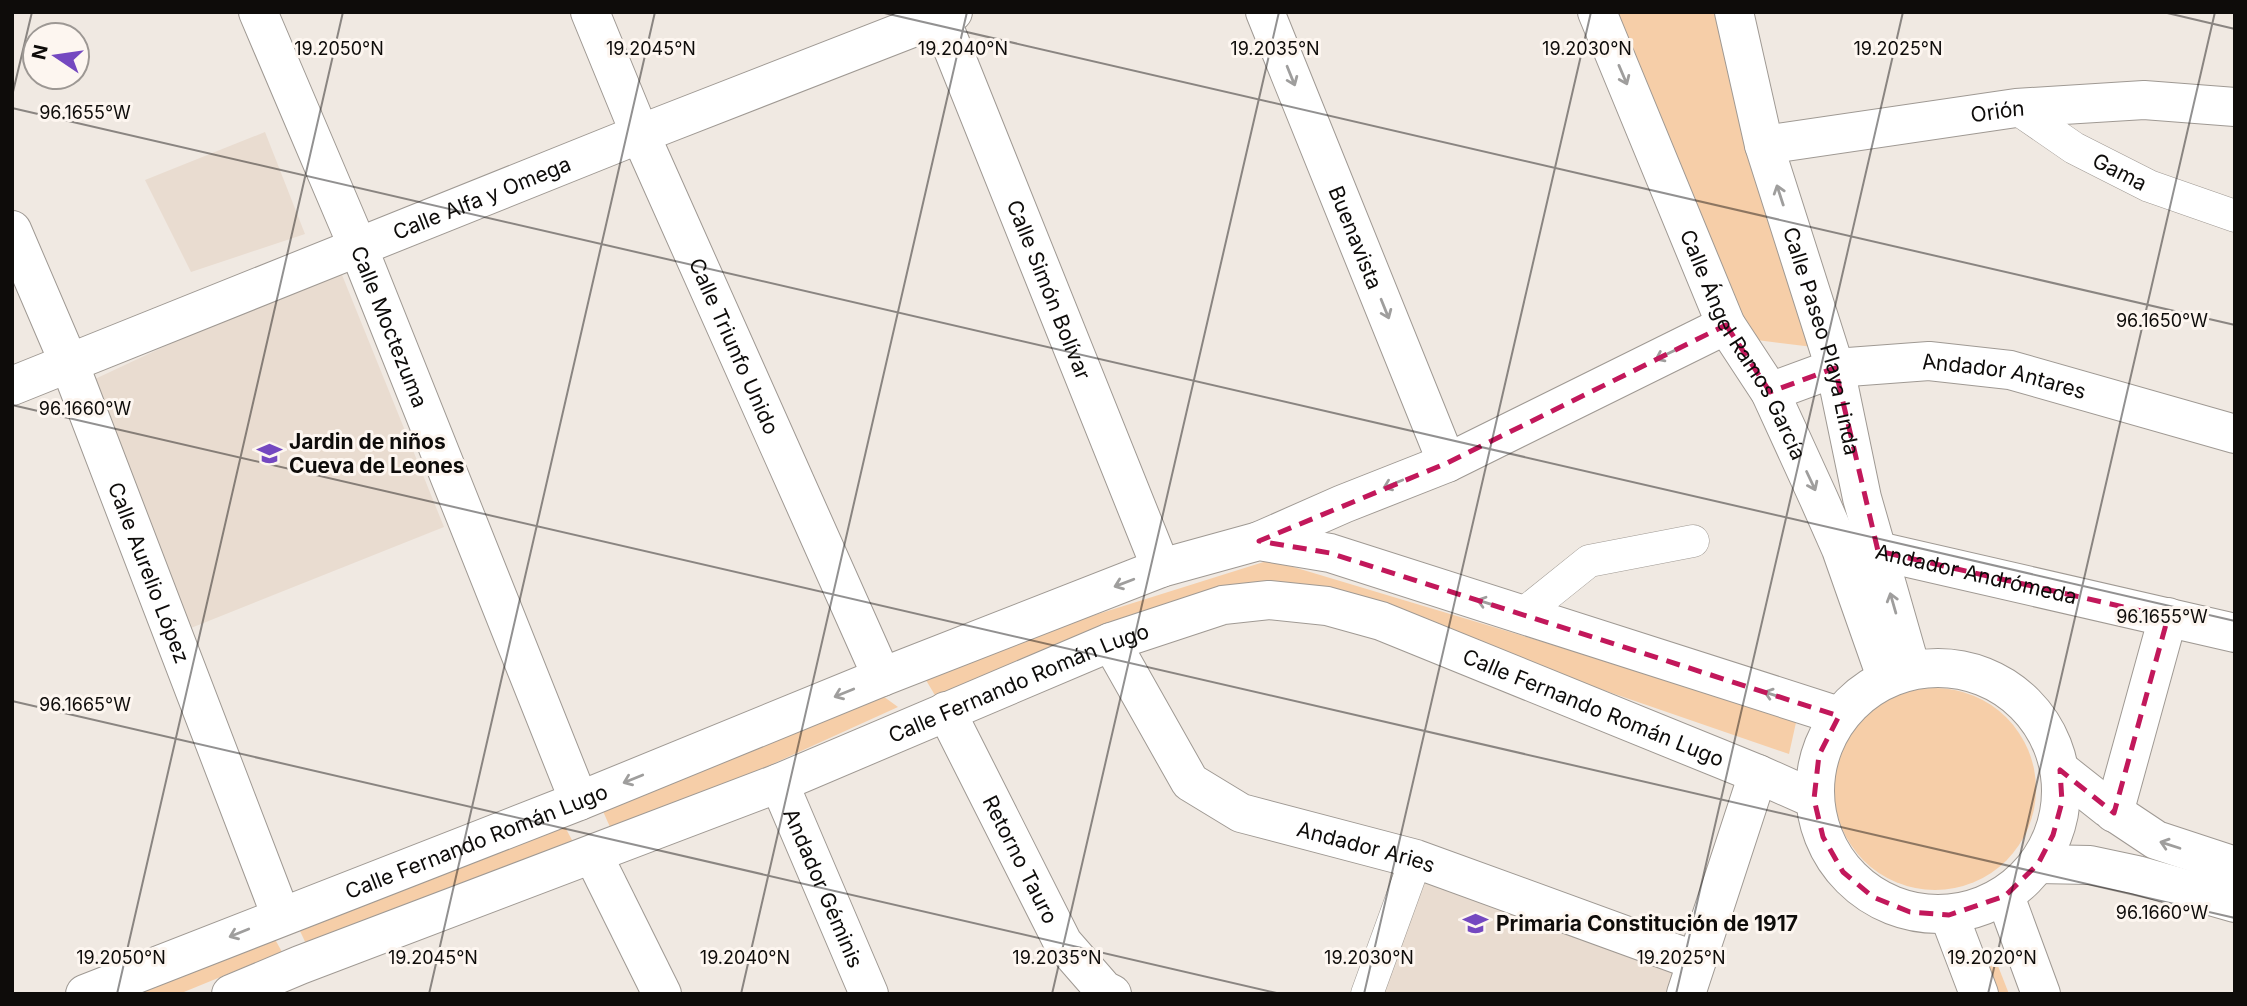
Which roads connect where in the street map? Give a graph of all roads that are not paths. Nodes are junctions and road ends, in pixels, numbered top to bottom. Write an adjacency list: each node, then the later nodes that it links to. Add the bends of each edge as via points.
1 (258, 12): 13 (street, Calle Moctezuma)
2 (590, 12): 9 (street, Calle Triunfo Unido)
3 (1265, 12): 20 (street, Buenavista, one-way to 20)
4 (1597, 12): 14 (street, Calle Ángel Ramos García, one-way to 14)
5 (1734, 12): 10 (street, Calle Paseo Playa Linda)
6 (944, 14): 9 (street, Calle Alfa y Omega); 25 (street, Calle Simón Bolívar)
7 (2235, 107): 8 (street, Orión, via 2144,100)
8 (2016, 108): 10 (street, Orión); 11 (street, Gama, via 2074,148 2149,186)
9 (640, 134): 13 (street, Calle Alfa y Omega); 31 (street, Calle Triunfo Unido)
10 (1764, 145): 16 (street, Calle Paseo Playa Linda, one-way to 10)
11 (2235, 216)
12 (12, 230): 15 (street, Calle Aurelio López)
13 (358, 247): 15 (street, Calle Alfa y Omega); 38 (street, Calle Moctezuma)
14 (1726, 325): 18 (street, Calle Ángel Ramos García); 20 (street, Calle Fernando Román Lugo, one-way to 20)
15 (69, 363): 17 (street, Calle Alfa y Omega); 47 (street, Calle Aurelio López)
16 (1835, 368): 18 (street, Andador Antares); 19 (street, Andador Antares, via 1930,361 2010,370); 24 (street, Calle Paseo Playa Linda)
17 (12, 386)
18 (1770, 392): 23 (street, Calle Ángel Ramos García, one-way to 23)
19 (2235, 434)
20 (1447, 463): 21 (street, Calle Fernando Román Lugo, one-way to 21)
21 (1259, 541): 25 (street, Calle Fernando Román Lugo); 26 (street, Calle Fernando Román Lugo, one-way to 21, via 1329,553)
22 (1693, 541): 26 (street, via 1589,561)
23 (1840, 549): 24 (street, Andador Andrómeda); 30 (street, Calle Ángel Ramos García)
24 (1878, 551): 27 (street, Andador Andrómeda); 30 (street, Calle Paseo Playa Linda, one-way to 24)
25 (1161, 568): 31 (street, Calle Fernando Román Lugo, one-way to 31)
26 (1523, 614): 33 (street, Calle Fernando Román Lugo, one-way to 26)
27 (2168, 617): 28 (street, Andador Andrómeda); 39 (street)
28 (2235, 633)
29 (1111, 642): 32 (street, Calle Fernando Román Lugo); 35 (street, Calle Fernando Román Lugo, via 1223,605 1269,600 1327,606 1381,621); 41 (street, Andador Aries, via 1190,782 1241,813)
30 (1898, 673): 33 (street); 34 (street, via 1961,667 2007,687 2042,723)
31 (882, 677): 38 (street, Calle Fernando Román Lugo, one-way to 38)
32 (946, 711): 36 (street, Calle Fernando Román Lugo); 53 (street, Retorno Tauro, via 1063,943)
33 (1839, 716): 37 (street, via 1819,755)
34 (2060, 770): 39 (street); 42 (street, via 2062,802 2053,835)
35 (1758, 774): 37 (street, Calle Fernando Román Lugo); 48 (street)
36 (779, 783): 40 (street, Calle Fernando Román Lugo); 52 (street, Andador Géminis)
37 (1814, 799): 46 (street, via 1823,837 1843,872 1873,897 1910,912)
38 (579, 801): 47 (street, Calle Fernando Román Lugo)
39 (2114, 813): 43 (street, one-way to 39, via 2156,840)
40 (593, 855): 50 (street, Calle Fernando Román Lugo); 51 (street)
41 (1416, 859): 48 (street, Andador Aries); 54 (street)
42 (2038, 864): 44 (street); 45 (street, via 2090,865)
43 (2235, 866)
44 (2005, 895): 46 (street); 56 (street)
45 (2235, 903)
46 (1949, 915): 55 (street)
47 (281, 916): 49 (street, Calle Fernando Román Lugo, one-way to 49)
48 (1691, 977)
49 (85, 994)
50 (231, 994)
51 (663, 994)
52 (869, 994)
53 (1112, 994)
54 (1367, 994)
55 (1979, 994)
56 (2041, 994)

